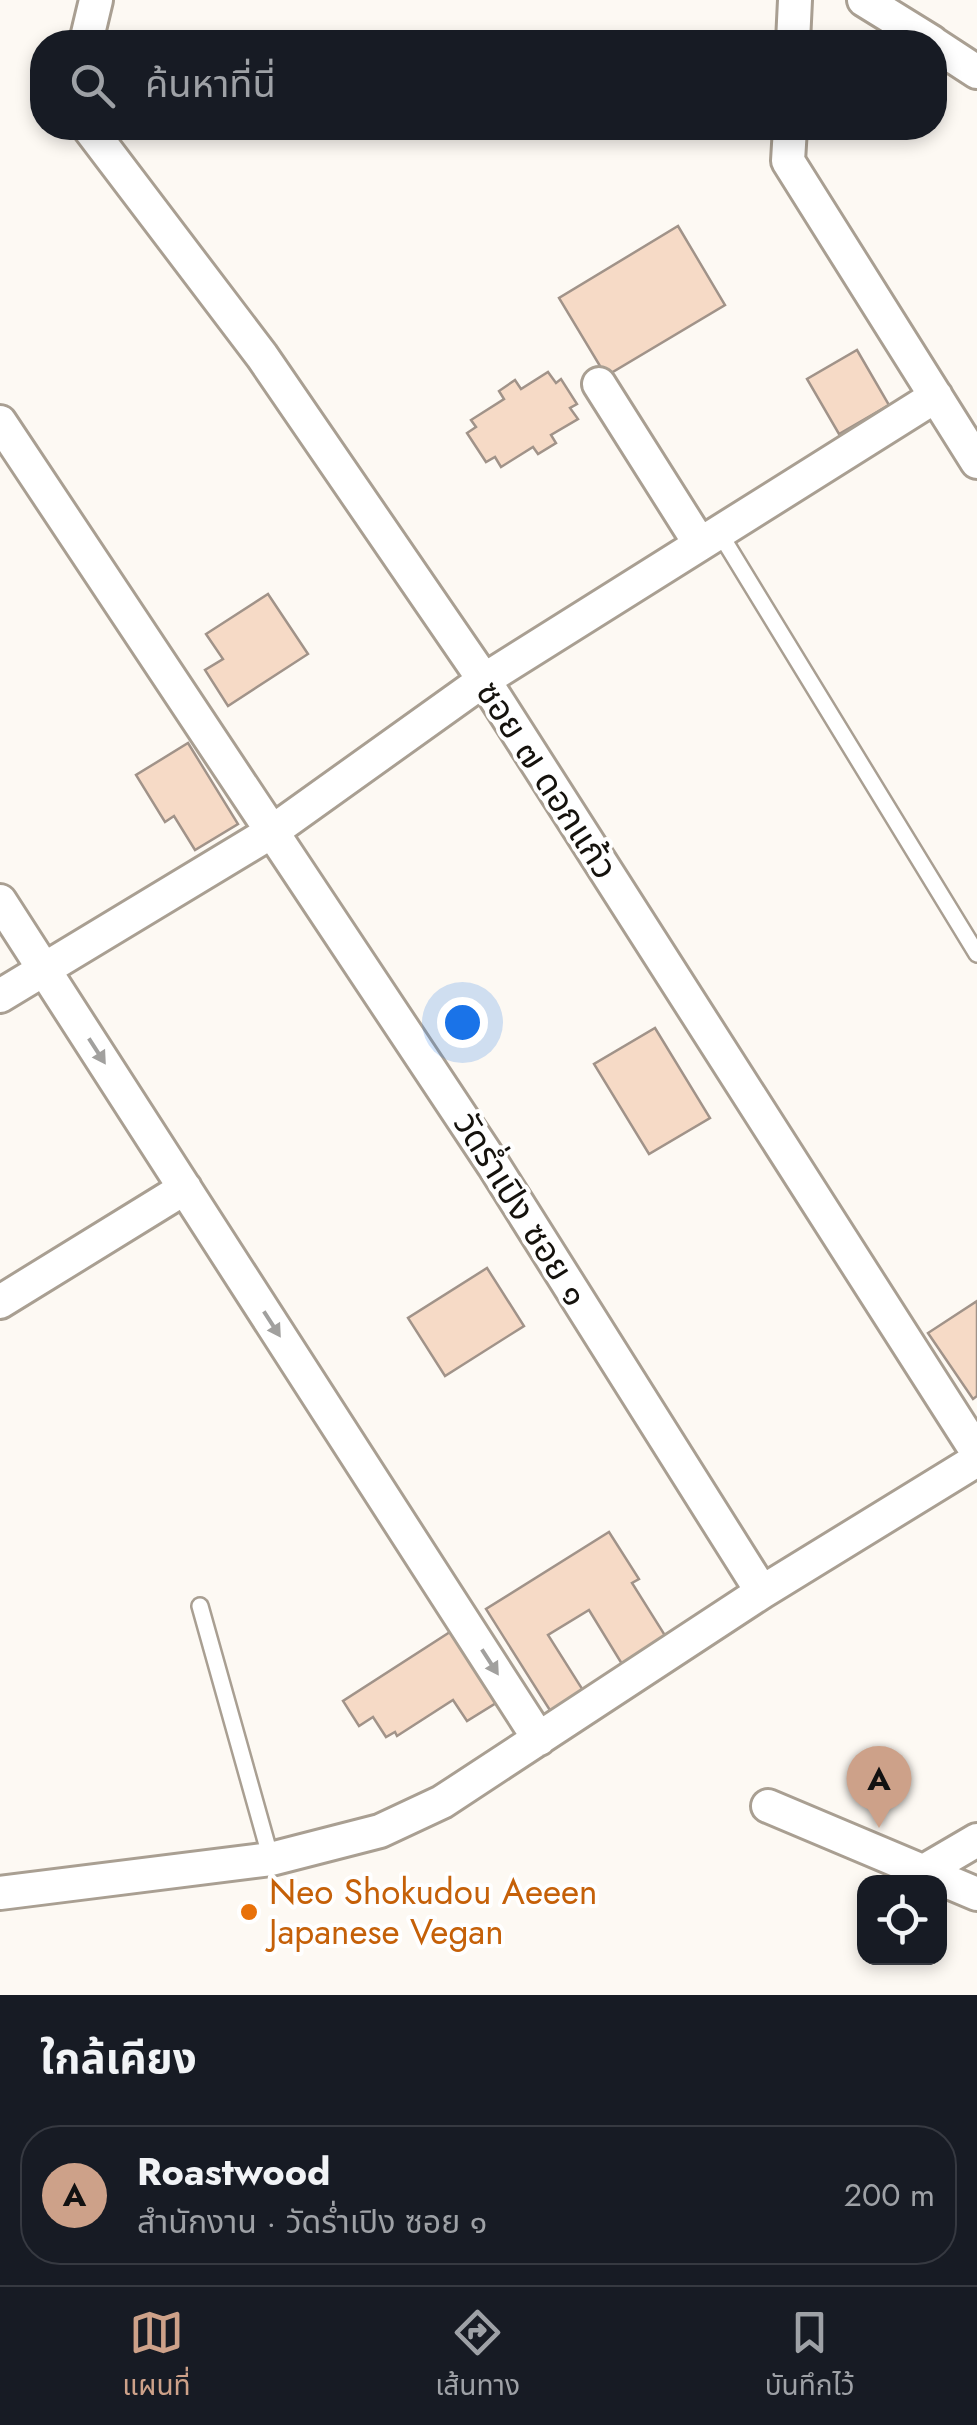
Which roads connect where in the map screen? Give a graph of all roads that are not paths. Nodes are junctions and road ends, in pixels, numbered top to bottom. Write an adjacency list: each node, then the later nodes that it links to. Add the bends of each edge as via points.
1 (96, 0): 4 (street)
2 (795, 0): 5 (street)
3 (864, 0): 6 (street)
4 (89, 30)
5 (794, 30)
6 (912, 30)
7 (947, 52): 8 (street)
8 (977, 72)
9 (98, 140): 16 (street, ซอย ๗ ดอกแก้ว, via 262,356)
10 (789, 140): 12 (street, via 788,160)
11 (599, 384): 15 (street)
12 (936, 396): 14 (street); 15 (street)
13 (0, 422): 17 (street, วัดร่ำเปิง ซอย ๑)
14 (977, 462)
15 (709, 538): 16 (street); 19 (lane)
16 (484, 680): 17 (street); 24 (street, ซอย ๗ ดอกแก้ว)
17 (274, 830): 20 (street); 26 (street, วัดร่ำเปิง ซอย ๑)
18 (0, 900): 20 (street)
19 (977, 954)
20 (44, 969): 21 (street); 22 (street, one-way to 22)
21 (0, 996)
22 (185, 1188): 23 (street); 28 (street, one-way to 28)
23 (0, 1302)
24 (977, 1452)
25 (977, 1460): 26 (street)
26 (762, 1592): 28 (street)
27 (200, 1606): 31 (lane)
28 (539, 1739): 31 (street, via 442,1802 380,1831)
29 (768, 1806): 32 (street)
30 (977, 1840): 32 (street)
31 (271, 1859): 33 (street)
32 (924, 1872): 34 (street)
33 (0, 1893)
34 (977, 1894)

